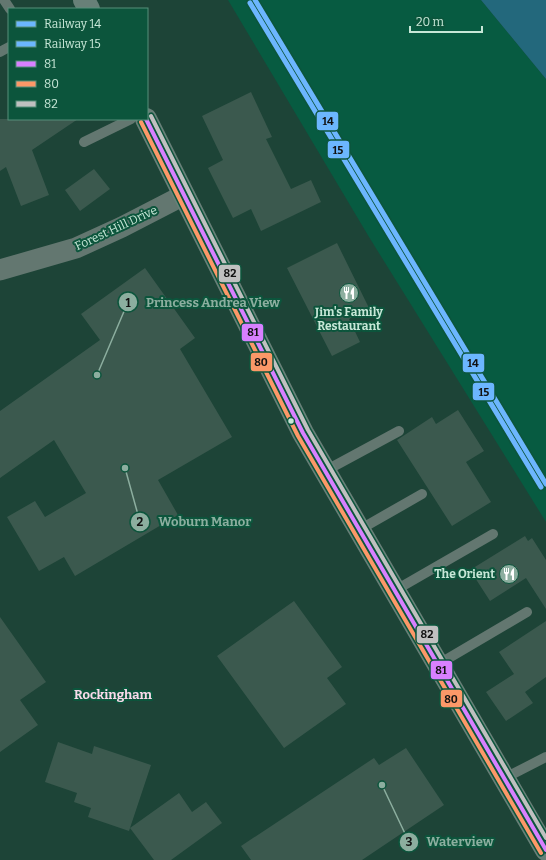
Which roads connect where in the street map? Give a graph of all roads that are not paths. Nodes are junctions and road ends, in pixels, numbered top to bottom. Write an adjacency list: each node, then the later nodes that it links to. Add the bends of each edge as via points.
1 (129, 120): 3 (lane)
2 (146, 120): 4 (main road)
3 (84, 142)
4 (184, 195): 5 (street, Forest Hill Drive, via 76,248); 7 (main road, via 303,433)
5 (0, 270)
6 (399, 431): 7 (lane)
7 (325, 471): 9 (main road)
8 (422, 494): 9 (lane)
9 (359, 530): 11 (main road)
10 (493, 534): 11 (lane)
11 (394, 590): 13 (main road)
12 (527, 612): 13 (lane)
13 (437, 665): 15 (main road)
14 (546, 757): 15 (lane)
15 (503, 779): 16 (main road)
16 (546, 850)

